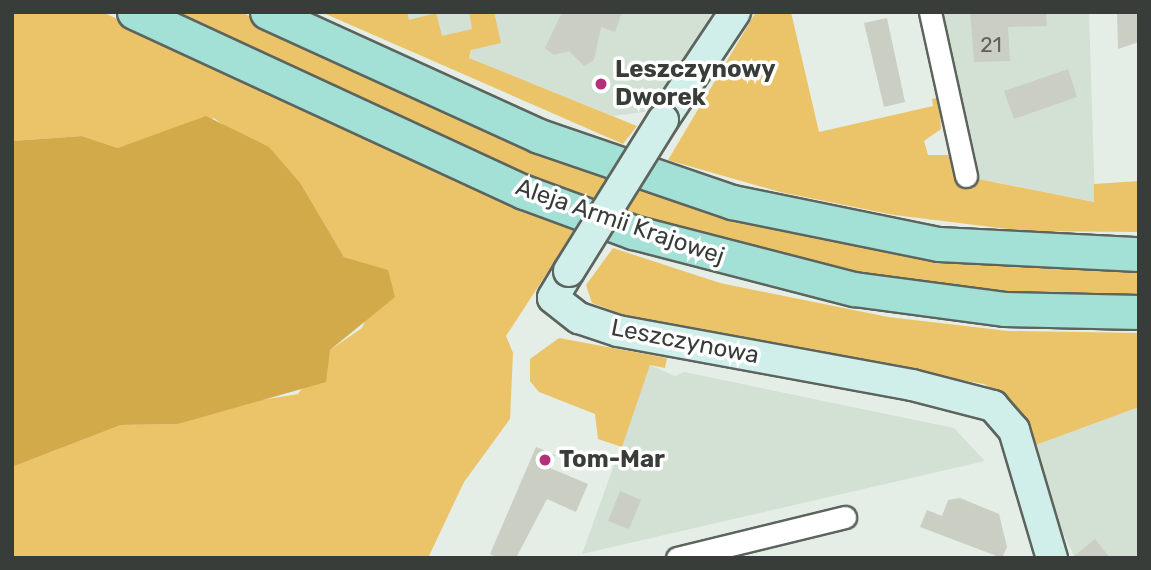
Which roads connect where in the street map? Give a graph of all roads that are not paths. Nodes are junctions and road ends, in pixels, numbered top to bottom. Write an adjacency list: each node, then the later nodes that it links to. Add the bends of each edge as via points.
1 (134, 12): 7 (main road, Aleja Armii Krajowej, via 524,192 633,232 854,289 1004,309)
2 (267, 12): 6 (main road, via 539,136 732,202 939,244)
3 (736, 12): 10 (street, Leszczynowa, bridge, via 553,298 579,318 618,331 912,385 993,406 1014,430)
4 (930, 12): 5 (street)
5 (966, 176)
6 (1139, 254)
7 (1139, 312)
8 (845, 517): 9 (street)
9 (677, 558)
10 (1052, 558)

